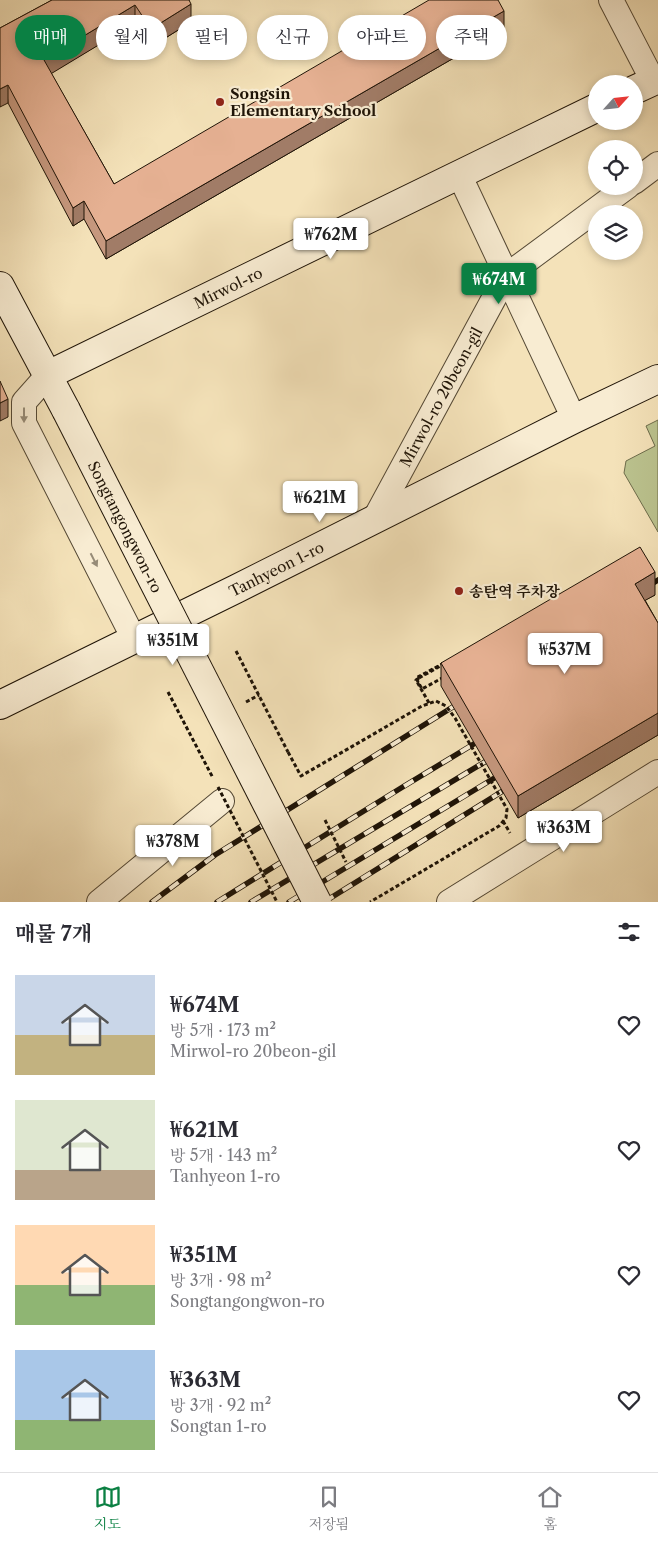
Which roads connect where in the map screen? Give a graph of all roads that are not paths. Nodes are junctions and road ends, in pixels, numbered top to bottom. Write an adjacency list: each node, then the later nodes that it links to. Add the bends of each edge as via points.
1 (611, 0): 2 (street)
2 (648, 84)
3 (588, 112): 5 (street, Mirwol-ro)
4 (658, 164): 6 (street)
5 (459, 174): 8 (street); 10 (street, Mirwol-ro)
6 (643, 175)
7 (616, 195): 8 (street, Mirwol-ro 20beon-gil)
8 (506, 276): 12 (street); 13 (street, Mirwol-ro 20beon-gil)
9 (0, 286): 10 (street, Songtangongwon-ro)
10 (48, 375): 14 (street, one-way to 14, via 24,402 24,423); 19 (street, Songtangongwon-ro, bridge)
11 (658, 379): 12 (street, Tanhyeon 1-ro)
12 (574, 419): 13 (street, Tanhyeon 1-ro)
13 (374, 520): 14 (street, Tanhyeon 1-ro)
14 (134, 639): 15 (street, Tanhyeon 1-ro)
15 (0, 705)
16 (658, 772): 20 (street)
17 (222, 802): 18 (street)
18 (99, 902)
19 (317, 902)
20 (449, 902)

